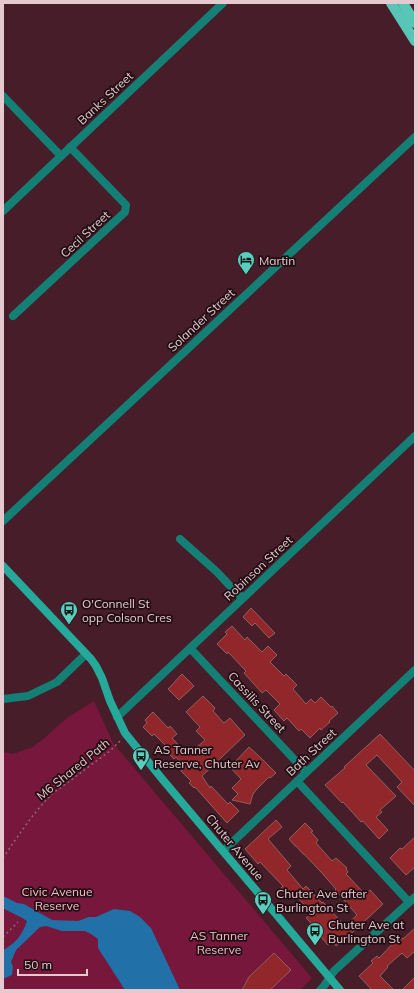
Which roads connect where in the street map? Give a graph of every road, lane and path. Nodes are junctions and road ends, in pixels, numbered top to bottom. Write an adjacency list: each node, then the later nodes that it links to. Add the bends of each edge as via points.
1 (223, 3): 8 (street, Banks Street)
2 (391, 3): 5 (main road)
3 (403, 3): 4 (main road)
4 (415, 23)
5 (415, 41)
6 (3, 96): 9 (street)
7 (415, 137): 13 (street, Solander Street)
8 (70, 147): 9 (street, Banks Street); 11 (street, Cecil Street, via 126,205 125,212)
9 (61, 156): 10 (street, Banks Street)
10 (3, 211)
11 (13, 316)
12 (415, 436): 16 (street, Robinson Street)
13 (3, 521)
14 (180, 539): 16 (street)
15 (3, 566): 18 (main road, Chuter Avenue)
16 (243, 598): 17 (street, Robinson Street)
17 (190, 648): 21 (street, Robinson Street); 23 (street, Cassilis Street)
18 (86, 654): 20 (street, via 57,682 28,696); 21 (main road, Chuter Avenue, via 102,678)
19 (415, 670): 23 (street, Bath Street)
20 (3, 699)
21 (117, 717): 22 (main road, Chuter Avenue)
22 (125, 733): 25 (main road, Chuter Avenue); 26 (path, M6 Shared Path, via 110,751 52,794)
23 (306, 772): 24 (street, Bath Street)
24 (297, 781): 25 (street, Bath Street); 27 (street)
25 (222, 851): 30 (main road, Chuter Avenue)
26 (3, 858)
27 (412, 900): 30 (street)
28 (18, 922): 29 (path)
29 (3, 937)
30 (329, 978): 31 (street); 32 (main road, Chuter Avenue)
31 (320, 990)
32 (340, 990)

